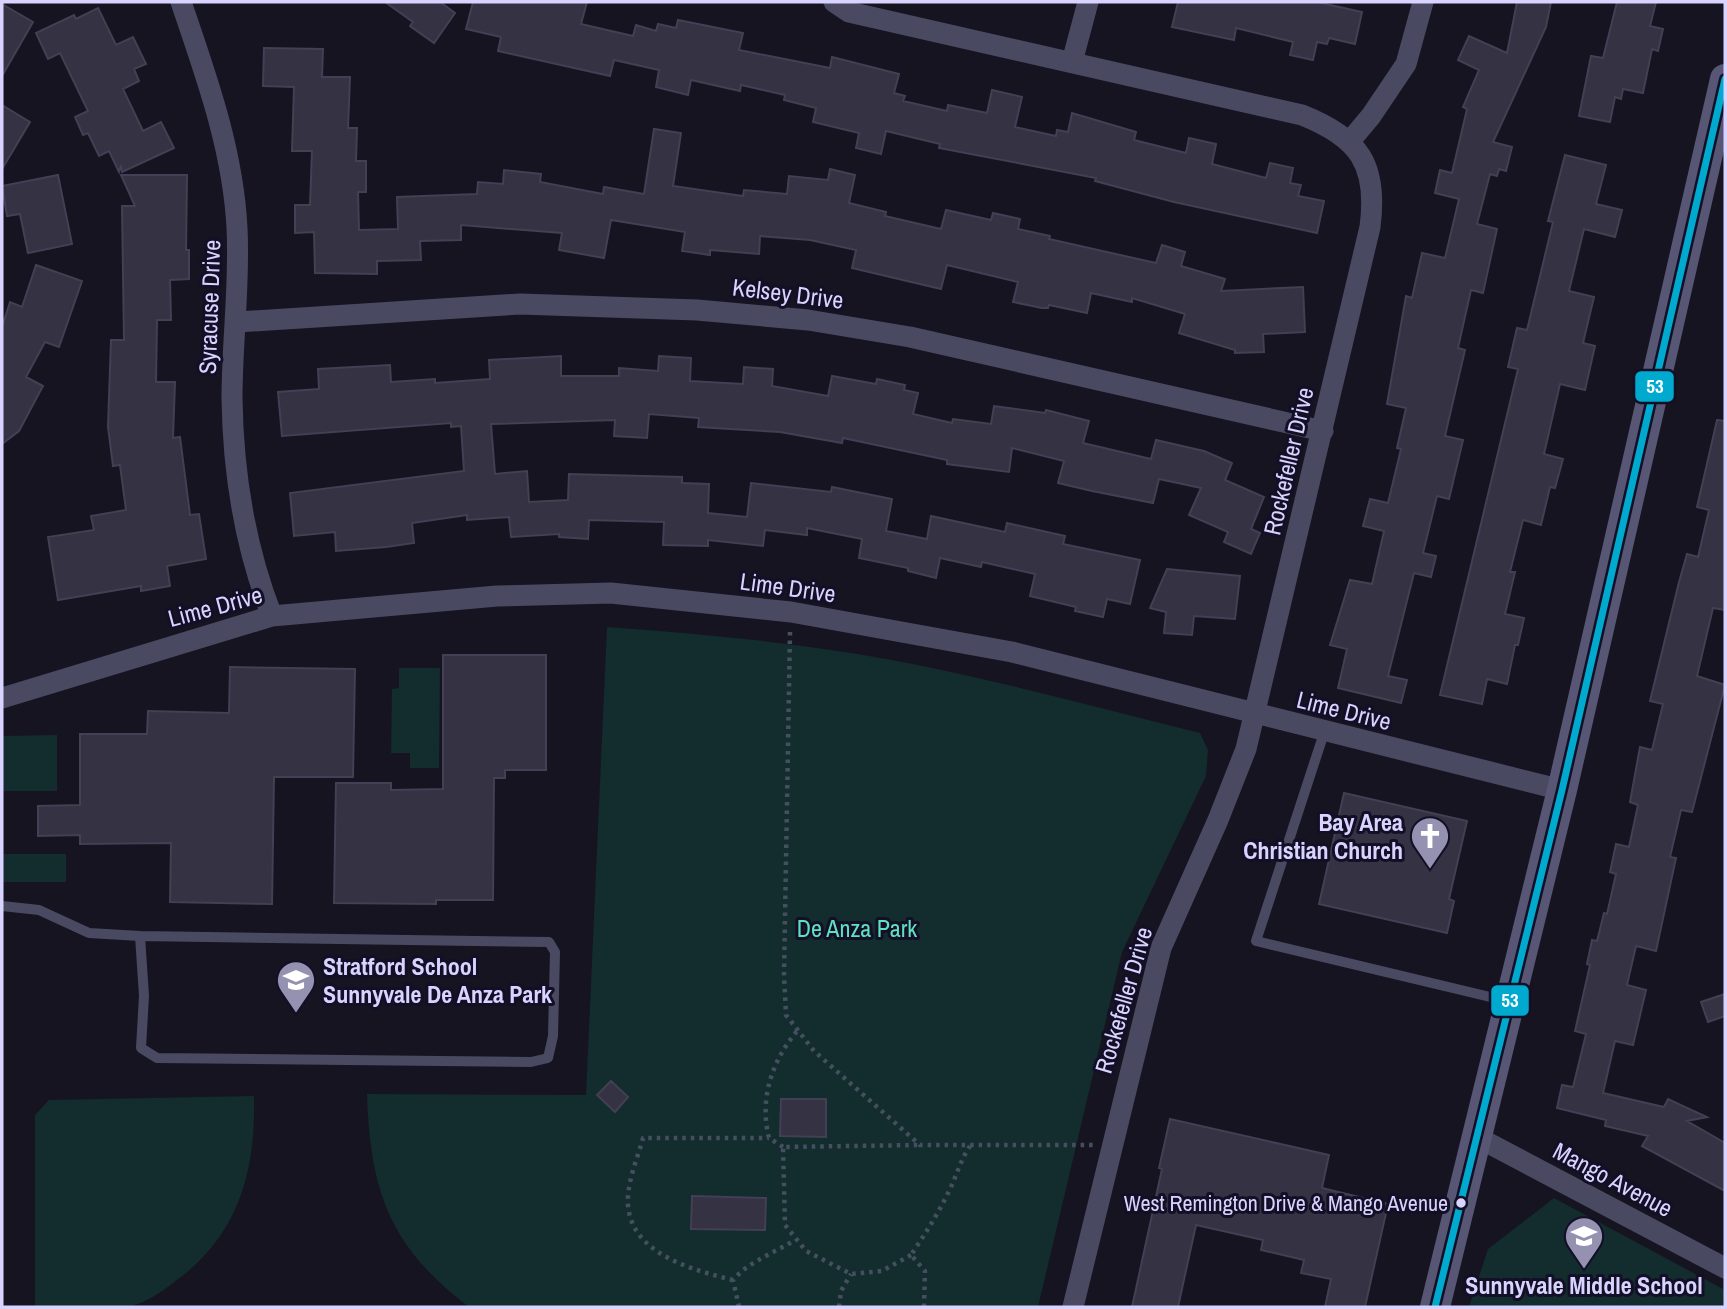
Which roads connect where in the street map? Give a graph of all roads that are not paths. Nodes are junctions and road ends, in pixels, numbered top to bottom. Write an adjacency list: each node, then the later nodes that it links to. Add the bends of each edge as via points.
1 (181, 2): 8 (street, Syracuse Drive, via 223,129 237,227)
2 (834, 2): 5 (street, Rockefeller Drive, via 849,12)
3 (1088, 2): 5 (street)
4 (1423, 2): 7 (street, via 1406,64)
5 (1072, 62): 7 (street, Rockefeller Drive, via 1302,115)
6 (1725, 79): 14 (street)
7 (1350, 141): 9 (street, Rockefeller Drive, via 1365,161 1373,201)
8 (237, 322): 9 (street, Kelsey Drive, via 520,304 697,310 808,320 910,337); 10 (street, Syracuse Drive, via 232,397 236,472 254,572)
9 (1323, 431): 12 (street, Rockefeller Drive)
10 (272, 616): 11 (street, Lime Drive); 12 (street, Lime Drive, via 497,596 611,593 791,611 1012,652)
11 (2, 698)
12 (1254, 714): 13 (street, Lime Drive); 20 (street, Rockefeller Drive, via 1246,749 1218,820 1161,948)
13 (1324, 733): 14 (street, Lime Drive); 17 (lane, via 1256,942)
14 (1562, 790): 17 (street)
15 (2, 906): 16 (lane, via 39,910 89,933)
16 (140, 936): 16 (lane, via 141,1048 157,1058 531,1062 548,1058 553,1036 555,952 549,942)
17 (1509, 1001): 18 (street)
18 (1477, 1137): 19 (street, Mango Avenue); 21 (street)
19 (1725, 1268)
20 (1073, 1307)
21 (1435, 1307)

